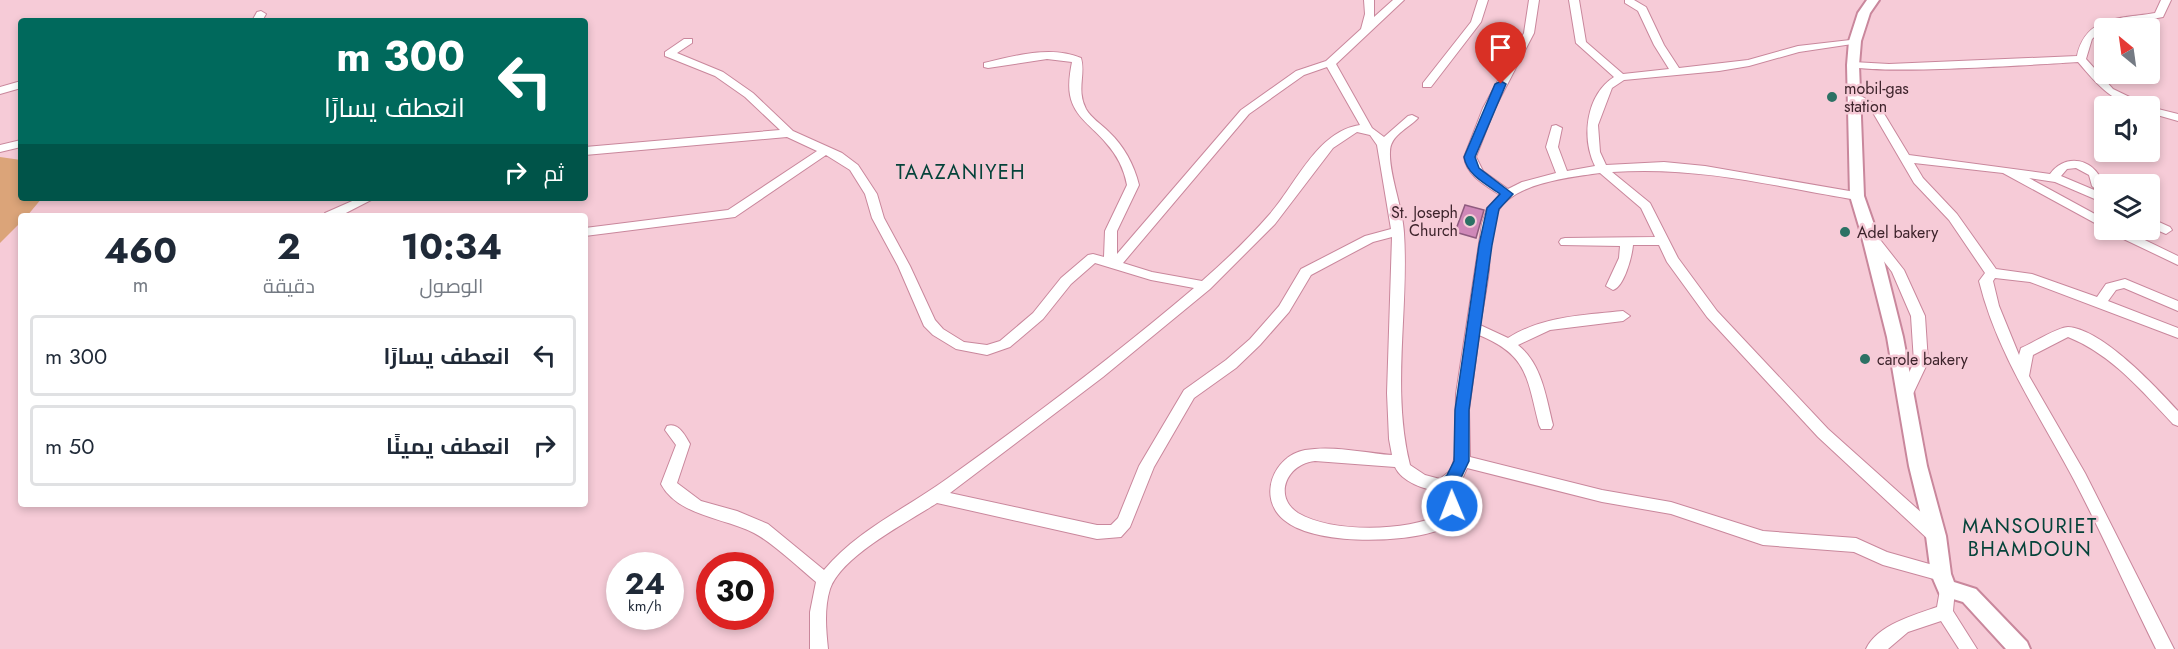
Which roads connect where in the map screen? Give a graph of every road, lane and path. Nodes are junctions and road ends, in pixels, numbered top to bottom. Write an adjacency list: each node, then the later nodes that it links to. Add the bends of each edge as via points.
1 (1369, 0): 9 (street)
2 (1399, 0): 9 (street)
3 (1483, 0): 19 (street, via 1476,22)
4 (1534, 0): 40 (street, via 1529,33 1489,108 1470,157 1475,170)
5 (1574, 0): 17 (street, via 1581,43)
6 (1873, 0): 10 (main road)
7 (2166, 0): 12 (street, via 2159,15 2123,21 2092,33)
8 (1629, 1): 16 (street, via 1642,9)
9 (1366, 28): 13 (street)
10 (1855, 40): 15 (main road); 16 (street, via 1798,49 1739,65)
11 (688, 41): 28 (street, via 669,54 719,74 749,95)
12 (2081, 58): 15 (street); 22 (street, via 2109,91)
13 (1330, 63): 27 (street); 56 (street, via 1300,73 1245,112)
14 (988, 65): 56 (street, via 1054,56 1077,60 1077,101 1087,119 1108,138 1130,171 1134,185 1111,231)
15 (1853, 65): 21 (main road)
16 (1676, 72): 17 (street)
17 (1621, 77): 35 (street, via 1607,86 1592,125 1594,152)
18 (18, 85): 20 (street)
19 (1426, 85)
20 (0, 91)
21 (1854, 95): 34 (street, via 1876,109); 42 (main road)
22 (2119, 96)
23 (2160, 113): 25 (street)
24 (1412, 118): 33 (street, via 1390,135)
25 (2178, 118)
26 (1556, 128): 38 (street, via 1553,154)
27 (1368, 130): 33 (street, via 1377,135); 58 (street, via 1354,129 1335,140 1279,211)
28 (789, 133): 31 (street); 32 (street)
29 (18, 144): 30 (street)
30 (0, 149)
31 (825, 150): 48 (street, via 731,214); 56 (street, via 847,162 861,176 929,323 961,346 987,350 1005,344 1038,316 1066,281 1093,258)
32 (588, 151)
33 (1384, 151): 49 (street)
34 (1905, 158): 36 (street); 57 (street)
35 (1603, 170): 38 (street); 42 (street, via 1684,167); 53 (street, via 1646,206)
36 (2013, 172): 39 (street); 45 (street)
37 (2094, 174): 39 (street, via 2067,164)
38 (1563, 175): 40 (street)
39 (2053, 177): 41 (street)
40 (1507, 194): 63 (street, via 1491,214)
41 (2094, 195)
42 (1857, 196): 50 (main road)
43 (362, 201): 44 (street)
44 (336, 213)
45 (2094, 218)
46 (2160, 227): 47 (street)
47 (2166, 230)
48 (588, 232)
49 (1398, 232): 72 (street, via 1394,393); 74 (street, via 1369,239 1306,272 1284,309 1256,342 1189,394 1148,466 1124,522 1115,532 1097,532)
50 (1869, 233): 67 (main road); 67 (street, via 1898,270 1918,316 1921,362)
51 (2135, 240): 55 (street)
52 (1626, 241): 53 (street); 54 (street); 59 (street, via 1625,258)
53 (1662, 241): 75 (street, via 1712,314 1802,411)
54 (1565, 242)
55 (2178, 261)
56 (1113, 263): 58 (street, via 1151,276)
57 (1992, 273): 60 (street, via 2032,278); 66 (street, via 1986,281 1990,303)
58 (1205, 286): 74 (street, via 1107,368)
59 (1613, 286)
60 (2099, 304): 61 (street, via 2111,286 2125,283); 64 (street)
61 (2178, 306)
62 (1623, 316): 65 (street, via 1538,329)
63 (1474, 328): 65 (street); 71 (street, via 1462,410)
64 (2178, 333)
65 (1509, 344): 69 (street, via 1517,348 1531,367)
66 (2024, 377): 68 (street, via 2026,352 2067,332 2078,335 2130,369); 83 (street, via 2080,478)
67 (1906, 394): 75 (main road, via 1918,466)
68 (2178, 420)
69 (1546, 425)
70 (672, 430): 76 (street, via 683,449 671,487 696,507 762,529)
71 (1461, 461): 73 (street, via 1453,480); 77 (street, via 1602,496 1671,508 1763,538 1856,545)
72 (1401, 462): 73 (street, via 1409,473 1422,480); 73 (street, via 1304,456 1291,461 1281,472 1276,500 1284,513 1300,523 1358,534 1394,532 1433,526 1448,518 1452,506)
73 (1446, 484)
74 (934, 496): 76 (street, via 889,524)
75 (1936, 536): 77 (main road)
76 (825, 580): 79 (street, via 820,598)
77 (1944, 581): 78 (street); 82 (main road, via 1969,595)
78 (1945, 612): 80 (street, via 1902,627); 81 (street)
79 (819, 649)
80 (1875, 649)
81 (1968, 649)
82 (2020, 649)
83 (2165, 649)

